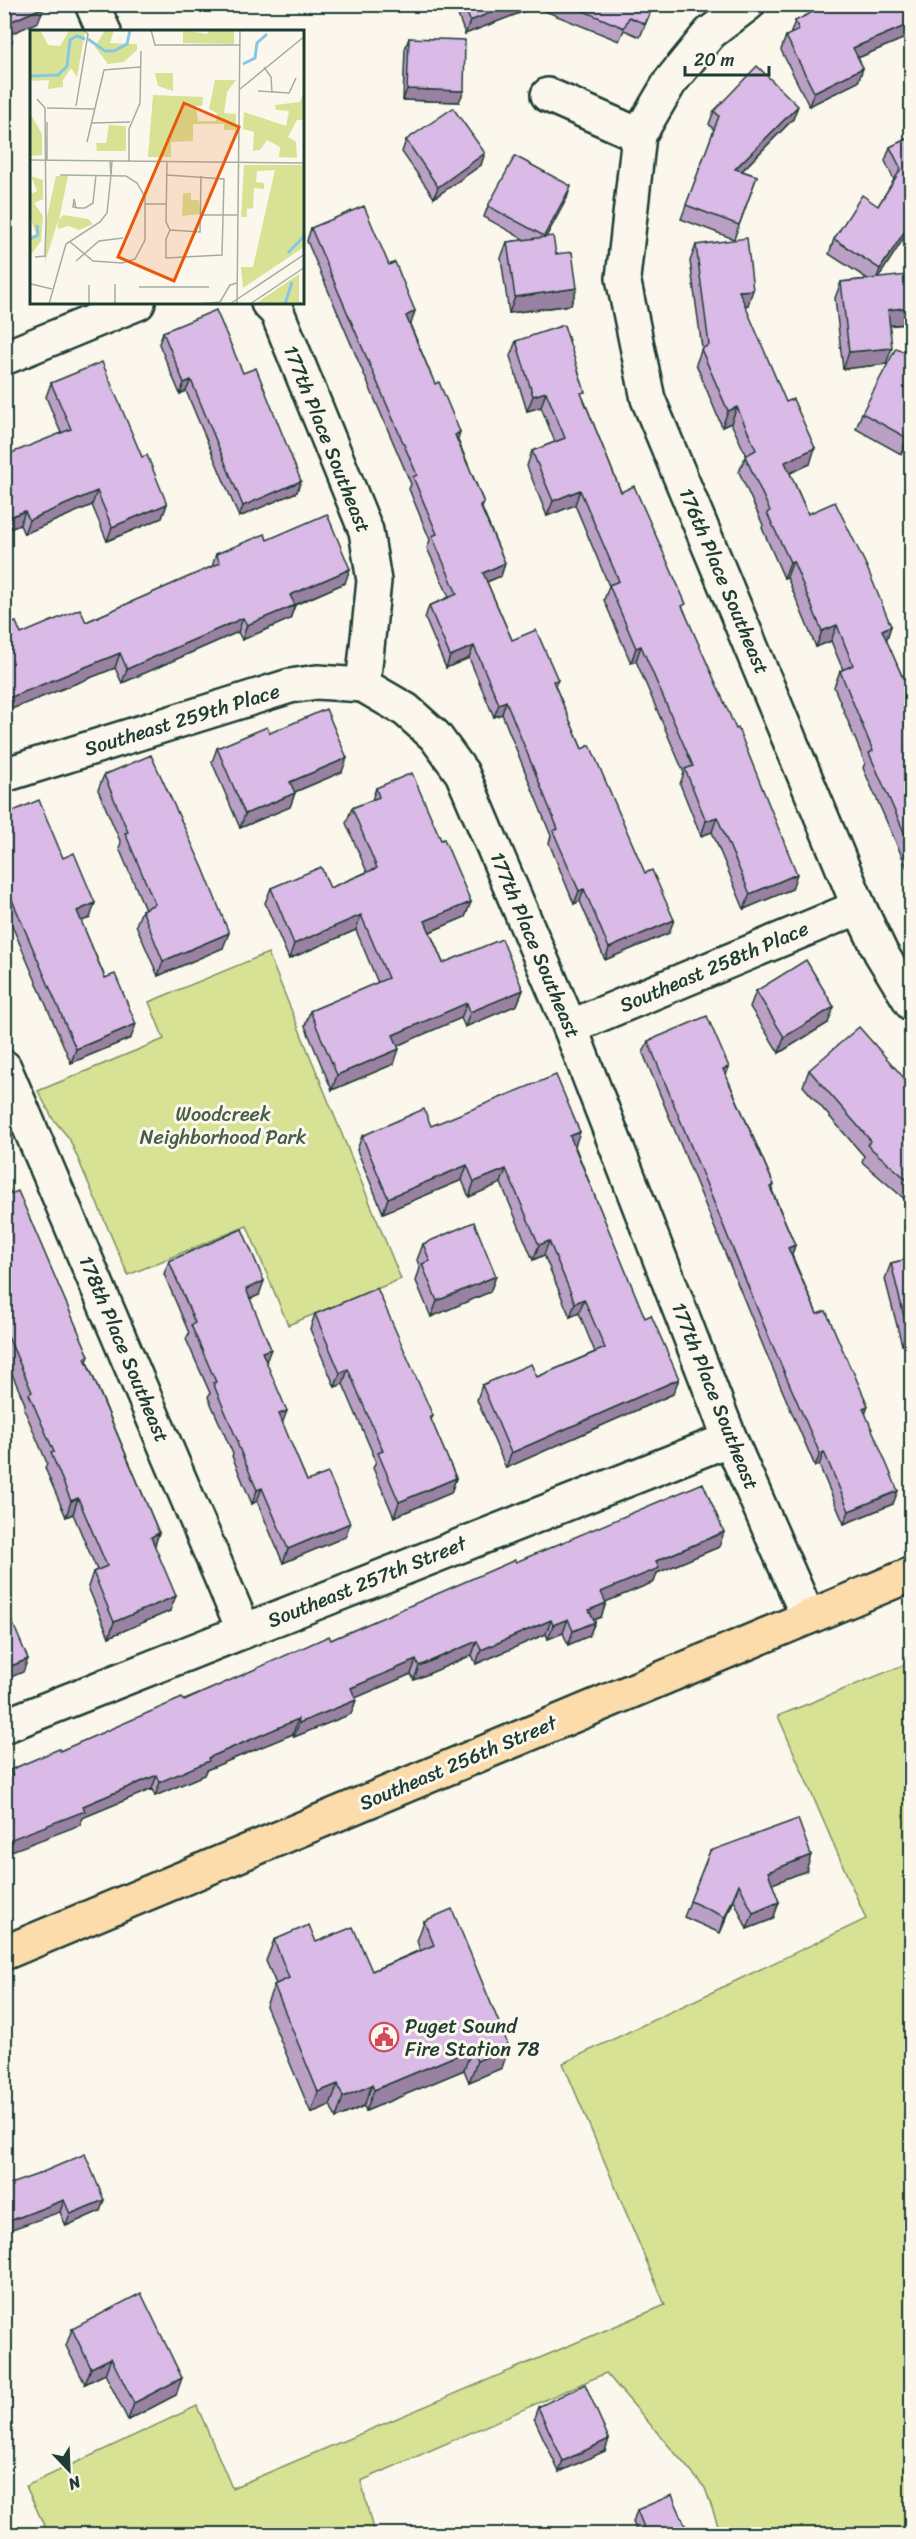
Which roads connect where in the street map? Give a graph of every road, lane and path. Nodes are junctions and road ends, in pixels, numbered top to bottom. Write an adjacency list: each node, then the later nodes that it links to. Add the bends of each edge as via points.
1 (92, 4): 3 (street)
2 (748, 4): 5 (street, via 710,33 670,82)
3 (103, 30)
4 (548, 95): 5 (street)
5 (639, 135): 11 (street, 176th Place Southeast, via 622,278 648,399)
6 (136, 304): 8 (street)
7 (269, 304): 9 (street, 177th Place Southeast, via 277,312 366,531 374,581)
8 (4, 358)
9 (363, 685): 10 (street, Southeast 259th Place, via 317,682 290,686); 13 (street, 177th Place Southeast, via 406,710 428,729 462,773)
10 (4, 775)
11 (859, 906): 12 (street, 176th Place Southeast, via 880,953); 13 (street, Southeast 258th Place)
12 (912, 1004)
13 (570, 1027): 15 (street, 177th Place Southeast)
14 (7, 1079): 18 (street, 178th Place Southeast)
15 (730, 1439): 17 (street, 177th Place Southeast); 18 (street, Southeast 257th Street)
16 (912, 1574): 17 (main road, Southeast 256th Street)
17 (808, 1617): 20 (main road, Southeast 256th Street)
18 (244, 1631): 19 (street, Southeast 257th Street)
19 (4, 1726)
20 (4, 1953)

